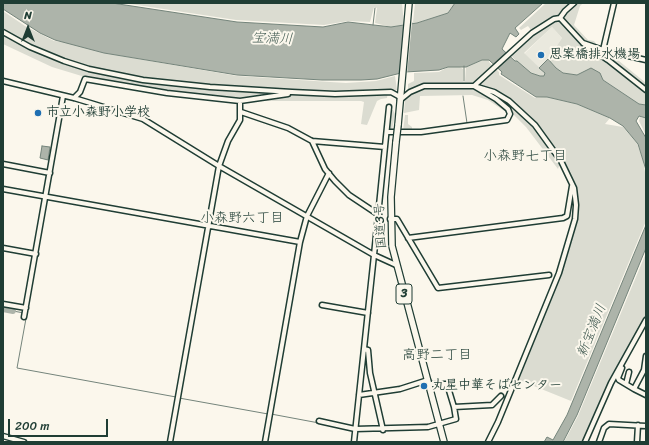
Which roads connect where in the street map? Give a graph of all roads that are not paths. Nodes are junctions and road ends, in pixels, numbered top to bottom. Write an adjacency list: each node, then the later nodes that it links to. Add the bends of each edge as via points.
1 (409, 3): 15 (highway, 国道3号 / 3)
2 (574, 3): 4 (street)
3 (614, 3): 7 (street)
4 (560, 18): 6 (street); 10 (street, via 538,28)
5 (3, 32): 12 (street, via 58,59 105,73 171,84)
6 (583, 43): 7 (street); 11 (street)
7 (603, 50): 8 (street)
8 (646, 60)
9 (3, 81): 13 (street)
10 (474, 86): 15 (street, via 424,86); 19 (street, via 508,109 510,114 507,120 421,132); 26 (street, via 494,92 521,111 535,125 561,161)
11 (646, 90)
12 (292, 92): 15 (street, via 391,92); 16 (street)
13 (63, 96): 14 (street); 24 (street)
14 (74, 98): 16 (street, via 80,92 85,79 167,93); 23 (street, via 143,119)
15 (400, 99): 31 (highway, 国道3号 / 3, bridge)
16 (240, 101): 18 (street)
17 (390, 107): 19 (street)
18 (241, 112): 20 (street, via 288,128); 23 (street, via 240,120 228,141)
19 (387, 132): 21 (street)
20 (312, 141): 21 (street); 25 (street)
21 (385, 147): 29 (street)
22 (3, 164): 24 (street)
23 (219, 166): 30 (street); 32 (street)
24 (50, 173): 28 (street)
25 (329, 173): 29 (street, via 349,195); 30 (street)
26 (573, 183): 33 (street, via 567,216); 70 (street, via 576,212 559,274)
27 (3, 189): 28 (street)
28 (46, 197): 32 (street); 36 (street)
29 (379, 215): 37 (street)
30 (307, 216): 34 (street); 37 (street)
31 (390, 219): 33 (street, via 397,219); 38 (highway, 国道3号 / 3)
32 (208, 226): 34 (street); 67 (street)
33 (408, 238): 39 (street, via 438,288)
34 (300, 242): 68 (street)
35 (3, 248): 36 (street)
36 (36, 254): 42 (street)
37 (374, 255): 38 (street); 43 (street)
38 (396, 265): 50 (highway, 国道3号 / 3)
39 (549, 275)
40 (3, 304): 42 (street)
41 (322, 305): 43 (street)
42 (26, 308): 44 (street)
43 (368, 313): 46 (street)
44 (24, 317)
45 (646, 320): 48 (street)
46 (364, 350): 53 (street, via 368,350); 54 (street)
47 (646, 356): 52 (street, via 644,370)
48 (622, 364): 51 (street, via 618,378); 71 (street)
49 (629, 372): 51 (street)
50 (429, 382): 53 (street); 57 (street, via 447,384); 59 (highway, 国道3号 / 3)
51 (626, 384): 52 (street)
52 (634, 389): 55 (street)
53 (374, 393): 54 (street); 63 (street)
54 (359, 395): 62 (street)
55 (646, 395)
56 (501, 396): 57 (street, via 492,405)
57 (454, 407): 59 (street, via 456,419)
58 (319, 421): 62 (street)
59 (440, 423): 63 (street, via 428,427); 69 (highway, 国道3号 / 3)
60 (638, 425): 61 (street); 72 (street, via 609,424 604,428); 73 (street)
61 (646, 426)
62 (355, 430): 63 (street); 65 (street)
63 (383, 430)
64 (3, 436): 66 (street)
65 (354, 441)
66 (24, 442)
67 (170, 442)
68 (265, 442)
69 (444, 442)
70 (488, 442)
71 (585, 442)
72 (599, 442)
73 (637, 442)

